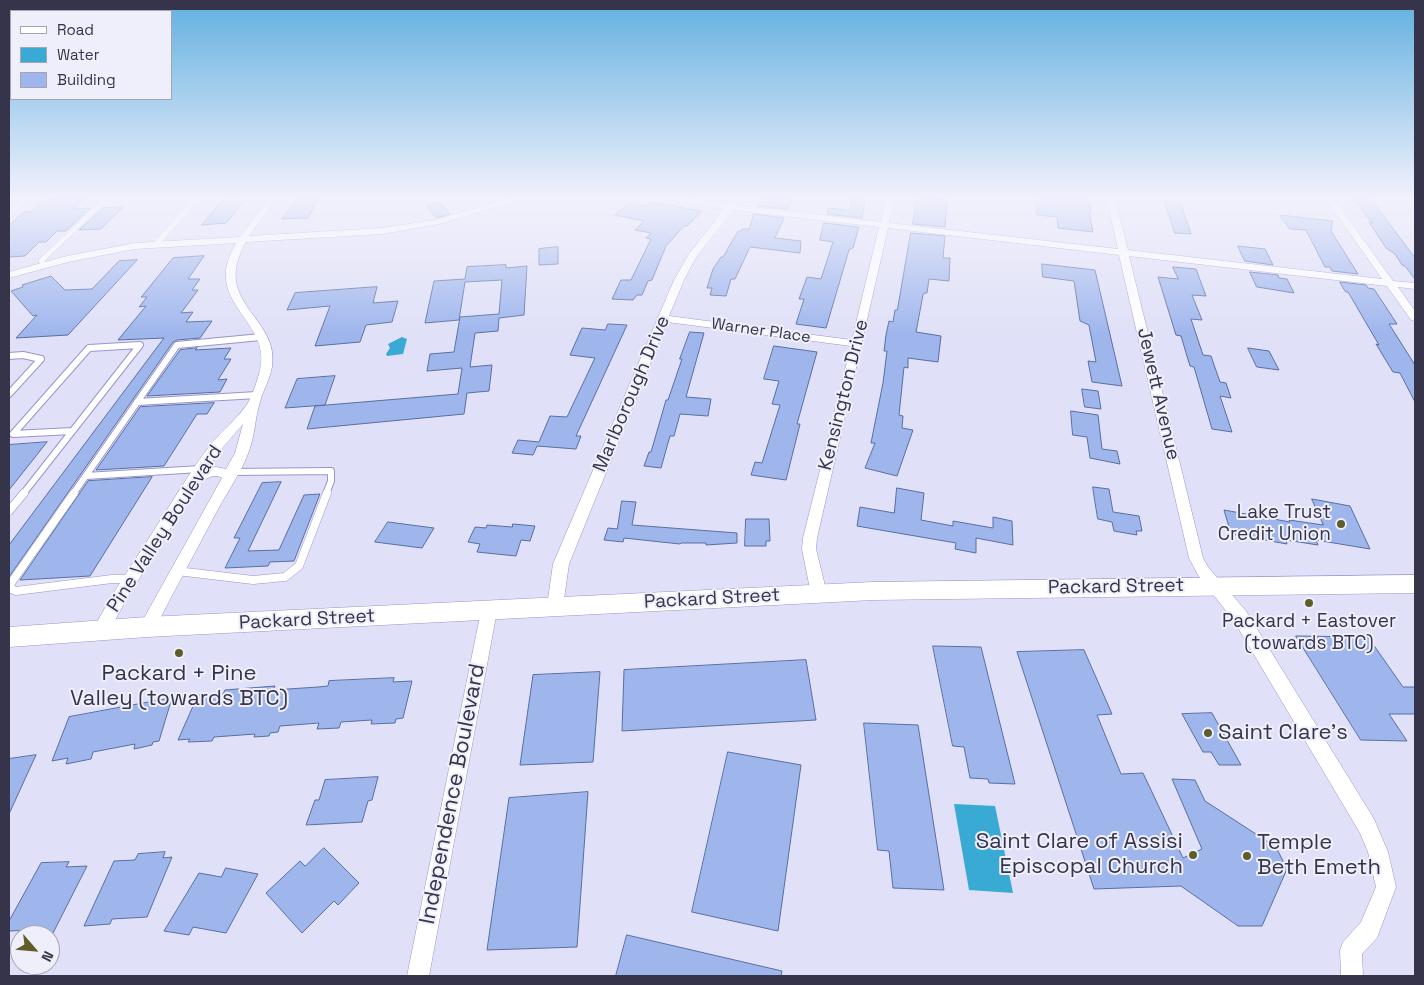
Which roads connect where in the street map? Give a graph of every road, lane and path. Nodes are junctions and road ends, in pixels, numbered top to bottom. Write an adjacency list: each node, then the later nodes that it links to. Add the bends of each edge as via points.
1 (61, 242): 11 (lane, via 41,261)
2 (191, 242): 9 (street)
3 (241, 242): 17 (street, Pine Valley Boulevard, via 233,257 229,280 238,302 258,327)
4 (703, 242): 15 (street, Marlborough Drive, via 679,280)
5 (880, 242): 18 (street, Kensington Drive)
6 (1035, 242): 10 (street)
7 (1121, 242): 10 (street, Jewett Avenue)
8 (1361, 242): 13 (street)
9 (156, 244): 11 (street, via 107,250)
10 (1124, 252): 13 (street); 31 (street, Jewett Avenue, via 1196,558)
11 (45, 265): 12 (street)
12 (9, 275)
13 (1391, 284): 14 (street); 16 (street)
14 (1415, 286)
15 (664, 318): 18 (street, Warner Place); 34 (street, Marlborough Drive, via 561,564)
16 (1415, 318)
17 (261, 337): 21 (street, Pine Valley Boulevard, via 267,354 263,383); 22 (lane, via 177,345)
18 (858, 344): 33 (street, Kensington Drive, via 834,429 810,538 809,549)
19 (9, 356): 20 (lane, via 41,359)
20 (9, 394)
21 (255, 401): 22 (lane); 24 (street, Pine Valley Boulevard); 25 (street, Pine Valley Boulevard, via 242,453)
22 (137, 402): 26 (lane)
23 (72, 431): 23 (lane, via 103,392 140,345 89,348 12,434); 27 (lane)
24 (197, 474): 25 (street, via 214,471); 26 (lane); 29 (street, Pine Valley Boulevard)
25 (229, 474): 28 (street, Pine Valley Boulevard); 28 (lane, via 331,471 331,481 299,566 285,576 253,580)
26 (86, 476): 32 (lane)
27 (9, 511)
28 (176, 571): 36 (street, Pine Valley Boulevard)
29 (130, 579): 32 (lane, via 16,590); 37 (street, Pine Valley Boulevard)
30 (1415, 584): 31 (main road, Packard Street)
31 (1216, 586): 33 (main road, Packard Street); 40 (street, Jewett Avenue, via 1249,631 1367,826 1378,852 1386,887 1368,930 1351,950)
32 (9, 587)
33 (819, 594): 34 (main road, Packard Street)
34 (555, 606): 35 (main road, Packard Street)
35 (489, 611): 36 (main road, Packard Street); 39 (street, Independence Boulevard)
36 (147, 627): 37 (main road, Packard Street)
37 (101, 630): 38 (main road, Packard Street)
38 (9, 637)
39 (418, 976)
40 (1352, 976)

